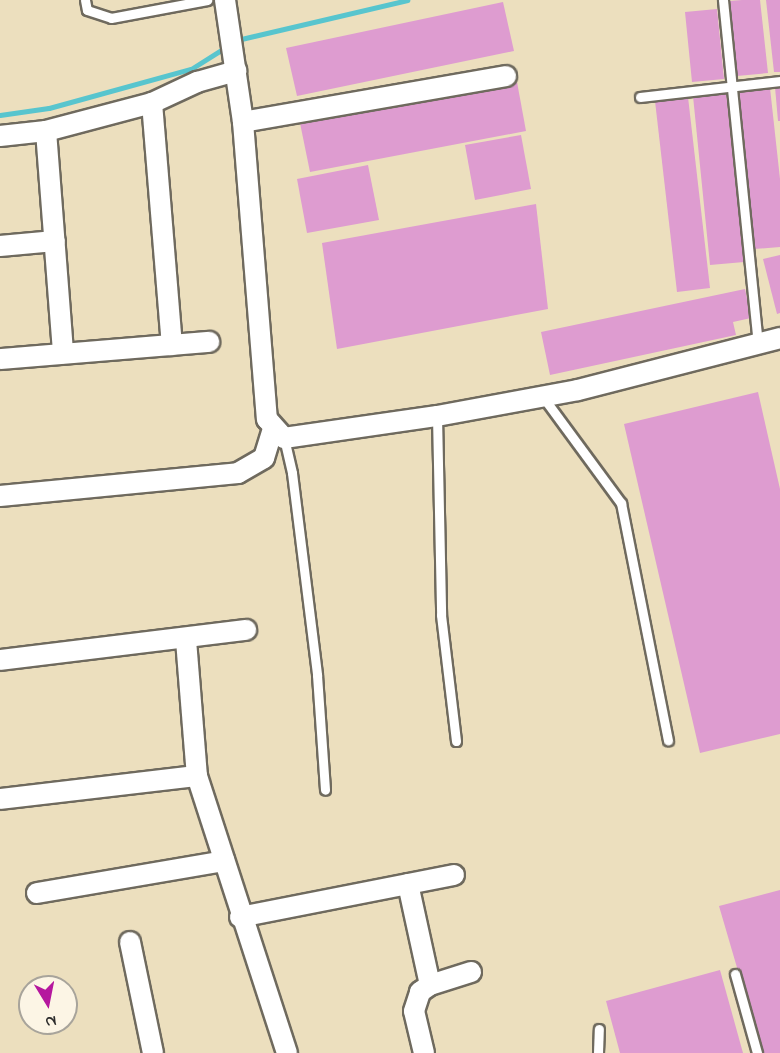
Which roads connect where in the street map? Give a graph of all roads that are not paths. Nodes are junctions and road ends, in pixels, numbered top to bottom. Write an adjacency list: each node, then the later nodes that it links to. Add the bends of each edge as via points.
1 (85, 0): 2 (lane, via 87,10 111,18)
2 (207, 0)
3 (225, 0): 5 (street)
4 (723, 0): 8 (lane)
5 (235, 67): 10 (street); 11 (street)
6 (506, 76): 11 (street)
7 (780, 81): 8 (lane)
8 (732, 87): 9 (lane); 18 (lane)
9 (640, 97)
10 (152, 103): 12 (street); 19 (street)
11 (243, 122): 24 (street, via 267,419)
12 (46, 131): 13 (street); 14 (street)
13 (0, 136)
14 (55, 241): 15 (street); 20 (street)
15 (0, 246)
16 (780, 338): 18 (street)
17 (208, 342): 19 (street)
18 (758, 343): 22 (street)
19 (172, 345): 20 (street)
20 (63, 353): 21 (street)
21 (0, 358)
22 (543, 397): 23 (street); 29 (lane, via 621,503)
23 (437, 416): 24 (street); 30 (lane, via 441,615)
24 (278, 434): 25 (street, via 264,458 238,473); 32 (lane, via 292,473 317,675)
25 (0, 495)
26 (246, 630): 27 (street)
27 (186, 640): 28 (street); 31 (street)
28 (0, 660)
29 (668, 740)
30 (456, 741)
31 (197, 776): 33 (street); 34 (street)
32 (325, 790)
33 (0, 799)
34 (224, 861): 37 (street); 38 (street)
35 (454, 875): 36 (street)
36 (408, 884): 38 (street); 42 (street)
37 (37, 893)
38 (240, 917): 45 (street)
39 (130, 942): 44 (street)
40 (471, 972): 42 (street)
41 (735, 974): 48 (lane)
42 (430, 985): 46 (street, via 414,1002)
43 (599, 1029): 47 (lane)
44 (153, 1053)
45 (286, 1053)
46 (424, 1053)
47 (598, 1053)
48 (757, 1053)

